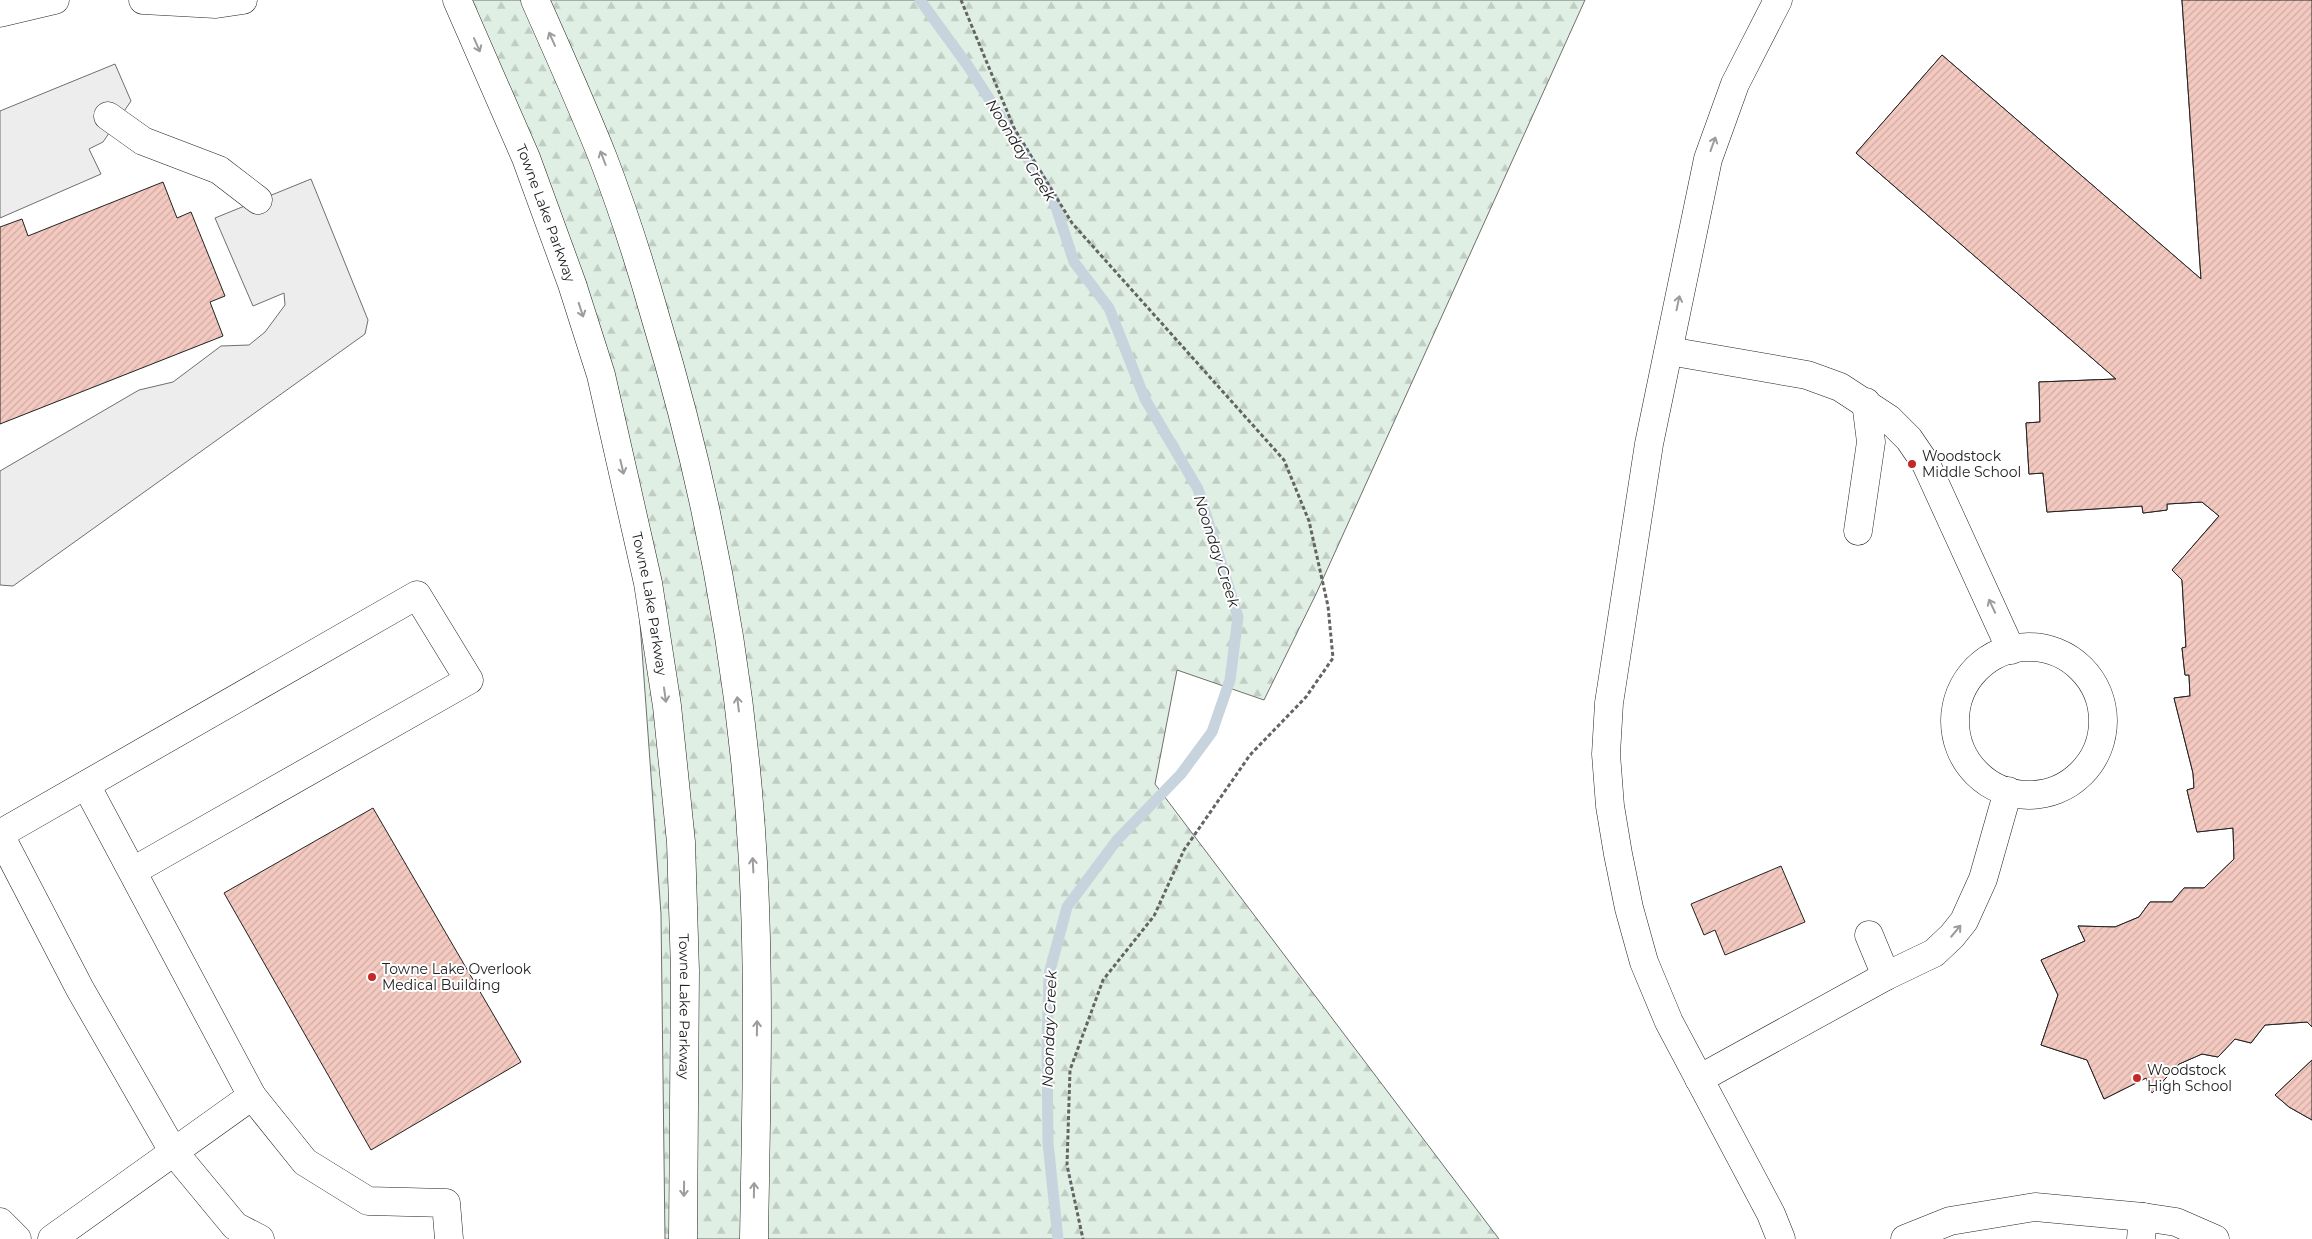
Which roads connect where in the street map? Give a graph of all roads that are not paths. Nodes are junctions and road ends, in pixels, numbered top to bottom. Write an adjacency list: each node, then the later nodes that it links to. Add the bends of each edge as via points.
1 (55, 0): 8 (main road)
2 (143, 0): 3 (main road)
3 (149, 0): 4 (main road, via 216,4)
4 (243, 0)
5 (457, 0): 30 (main road, Towne Lake Parkway, one-way to 30, via 526,158 572,284 601,375 648,583 667,706 681,842 685,971)
6 (535, 0): 31 (main road, one-way to 6, via 758,983 753,860 726,615 703,494 673,374 635,248 604,159)
7 (1778, 0): 11 (main road, one-way to 7, via 1708,159 1735,84)
8 (0, 13)
9 (108, 116): 10 (main road, via 143,141 219,170)
10 (258, 200)
11 (1669, 351): 12 (main road, via 1807,375 1840,387); 21 (main road, via 1632,543 1609,703 1606,754 1610,806 1629,908 1642,953 1669,1022)
12 (1866, 402): 13 (main road, via 1871,442); 14 (main road, one-way to 12, via 1926,464 1909,439)
13 (1858, 531)
14 (2011, 650): 16 (main road, via 1980,666 1965,684 1956,706 1956,731 1962,754 1977,773 1996,788); 16 (main road, via 2024,647 2049,650 2071,660 2089,677 2100,700 2104,724 2099,749 2086,770 2067,786 2044,795 2019,795)
15 (86, 785): 17 (main road); 18 (main road); 18 (main road, via 417,595 469,680)
16 (2008, 791): 20 (main road, one-way to 16, via 1934,953 1964,921 1983,879)
17 (0, 835): 23 (main road, via 80,989)
18 (132, 871): 22 (main road)
19 (1869, 936): 20 (main road)
20 (1886, 976): 21 (main road)
21 (1699, 1079): 32 (main road)
22 (252, 1096): 23 (main road); 29 (main road, via 305,1162 368,1201 446,1203)
23 (173, 1151): 27 (main road); 28 (main road, via 235,1226)
24 (0, 1222): 26 (main road)
25 (2142, 1228): 33 (main road, via 2035,1208 1950,1221); 34 (main road, via 2176,1222)
26 (17, 1239)
27 (52, 1239)
28 (260, 1239)
29 (449, 1239)
30 (683, 1239)
31 (754, 1239)
32 (1781, 1239)
33 (1905, 1239)
34 (2215, 1239)

